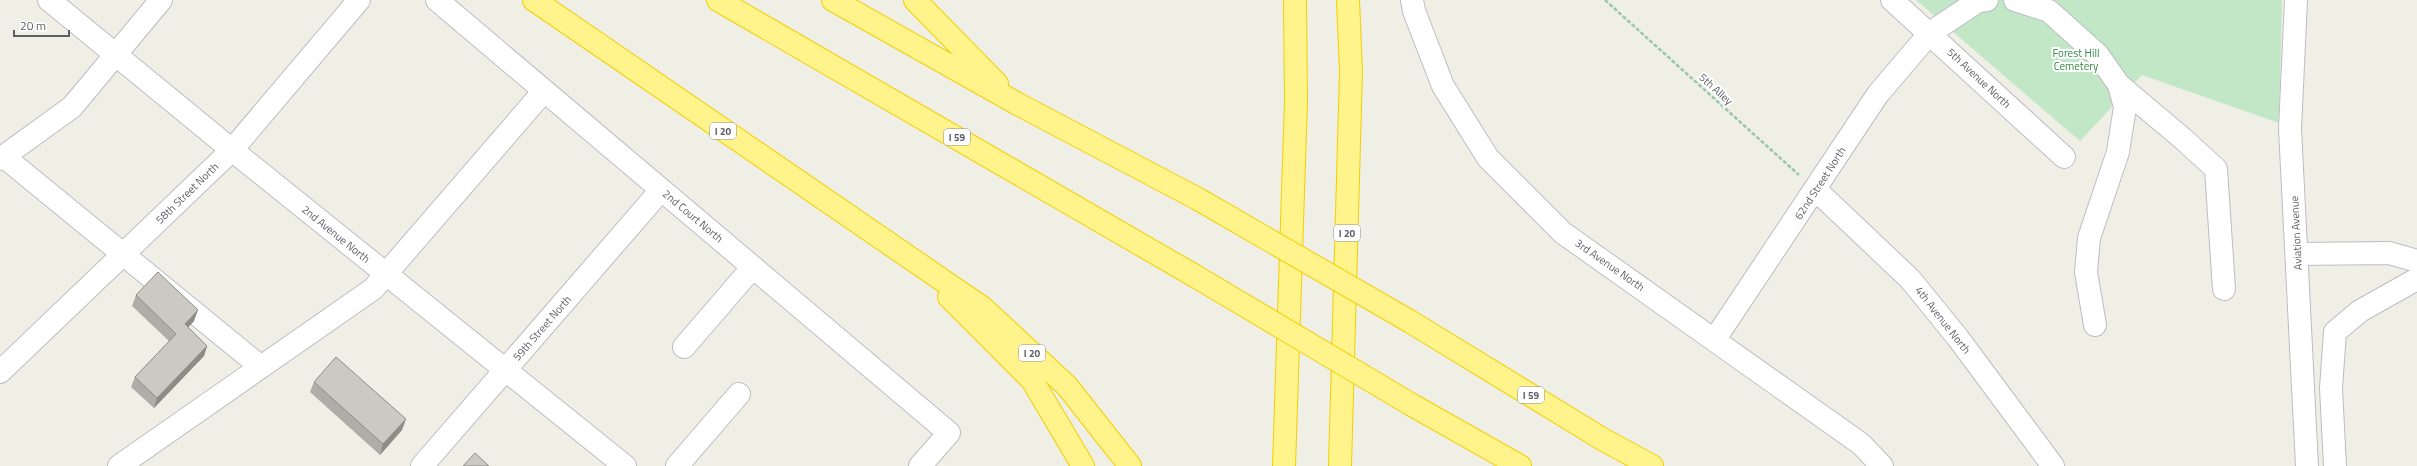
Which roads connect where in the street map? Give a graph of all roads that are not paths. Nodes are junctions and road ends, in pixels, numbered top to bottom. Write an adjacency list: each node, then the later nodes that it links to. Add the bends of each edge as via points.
1 (161, 0): 17 (street)
2 (359, 0): 21 (street, 58th Street North)
3 (437, 0): 19 (street, 2nd Court North)
4 (534, 0): 28 (highway, I 20)
5 (718, 0): 52 (highway, I 59, bridge, via 1195,276 1412,406)
6 (833, 0): 20 (highway, I 59)
7 (915, 0): 20 (highway)
8 (1295, 0): 49 (highway, via 1296,101)
9 (1348, 0): 40 (highway, I 20, via 1351,71)
10 (1412, 0): 35 (street, 3rd Avenue North, via 1414,12 1443,86 1488,158 1563,233)
11 (1892, 0): 16 (street, 5th Avenue North)
12 (1987, 0): 16 (street, 62nd Street North, via 1978,1)
13 (2015, 0): 18 (street, via 2049,11 2098,56)
14 (2296, 0): 26 (street, Aviation Avenue, via 2290,129)
15 (58, 3): 17 (street, 2nd Avenue North)
16 (1930, 33): 23 (street, 5th Avenue North); 25 (street, 62nd Street North, via 1878,94)
17 (116, 54): 21 (street, 2nd Avenue North); 22 (street, via 72,107)
18 (2119, 85): 33 (street, via 2216,169); 34 (street, via 2125,106 2118,152 2090,238 2086,272)
19 (544, 90): 24 (street, 2nd Court North); 31 (street)
20 (1016, 103): 53 (highway, I 59, bridge, via 1198,199 1411,322 1597,436)
21 (232, 150): 27 (street, 58th Street North); 31 (street, 2nd Avenue North)
22 (1, 157): 27 (street)
23 (2064, 157)
24 (661, 190): 30 (street, 2nd Court North); 38 (street, 59th Street North)
25 (1816, 190): 35 (street, 62nd Street North); 55 (street, 4th Avenue North, via 1910,278)
26 (2297, 254): 29 (street, via 2389,253); 56 (street, Aviation Avenue)
27 (124, 255): 37 (street); 39 (street, 58th Street North)
28 (913, 260): 47 (highway, via 1032,380); 48 (highway, I 20, via 983,308 1067,386)
29 (2417, 261)
30 (753, 267): 36 (street); 46 (street, 2nd Court North, via 949,433)
31 (386, 275): 37 (street, via 373,289); 38 (street, 2nd Avenue North)
32 (2417, 279): 57 (street, via 2360,311 2335,332 2331,388)
33 (2224, 289)
34 (2095, 325)
35 (1715, 339): 54 (street, 3rd Avenue North, via 1862,444)
36 (684, 347)
37 (261, 367): 42 (street)
38 (506, 369): 43 (street, 59th Street North); 44 (street, 2nd Avenue North)
39 (0, 372)
40 (1344, 387): 50 (highway, I 20); 51 (highway)
41 (739, 394): 45 (street)
42 (119, 466)
43 (422, 466)
44 (625, 466)
45 (677, 466)
46 (920, 466)
47 (1083, 466)
48 (1130, 466)
49 (1284, 466)
50 (1340, 466)
51 (1354, 466)
52 (1520, 466)
53 (1652, 466)
54 (1882, 466)
55 (2053, 466)
56 (2307, 466)
57 (2335, 466)

